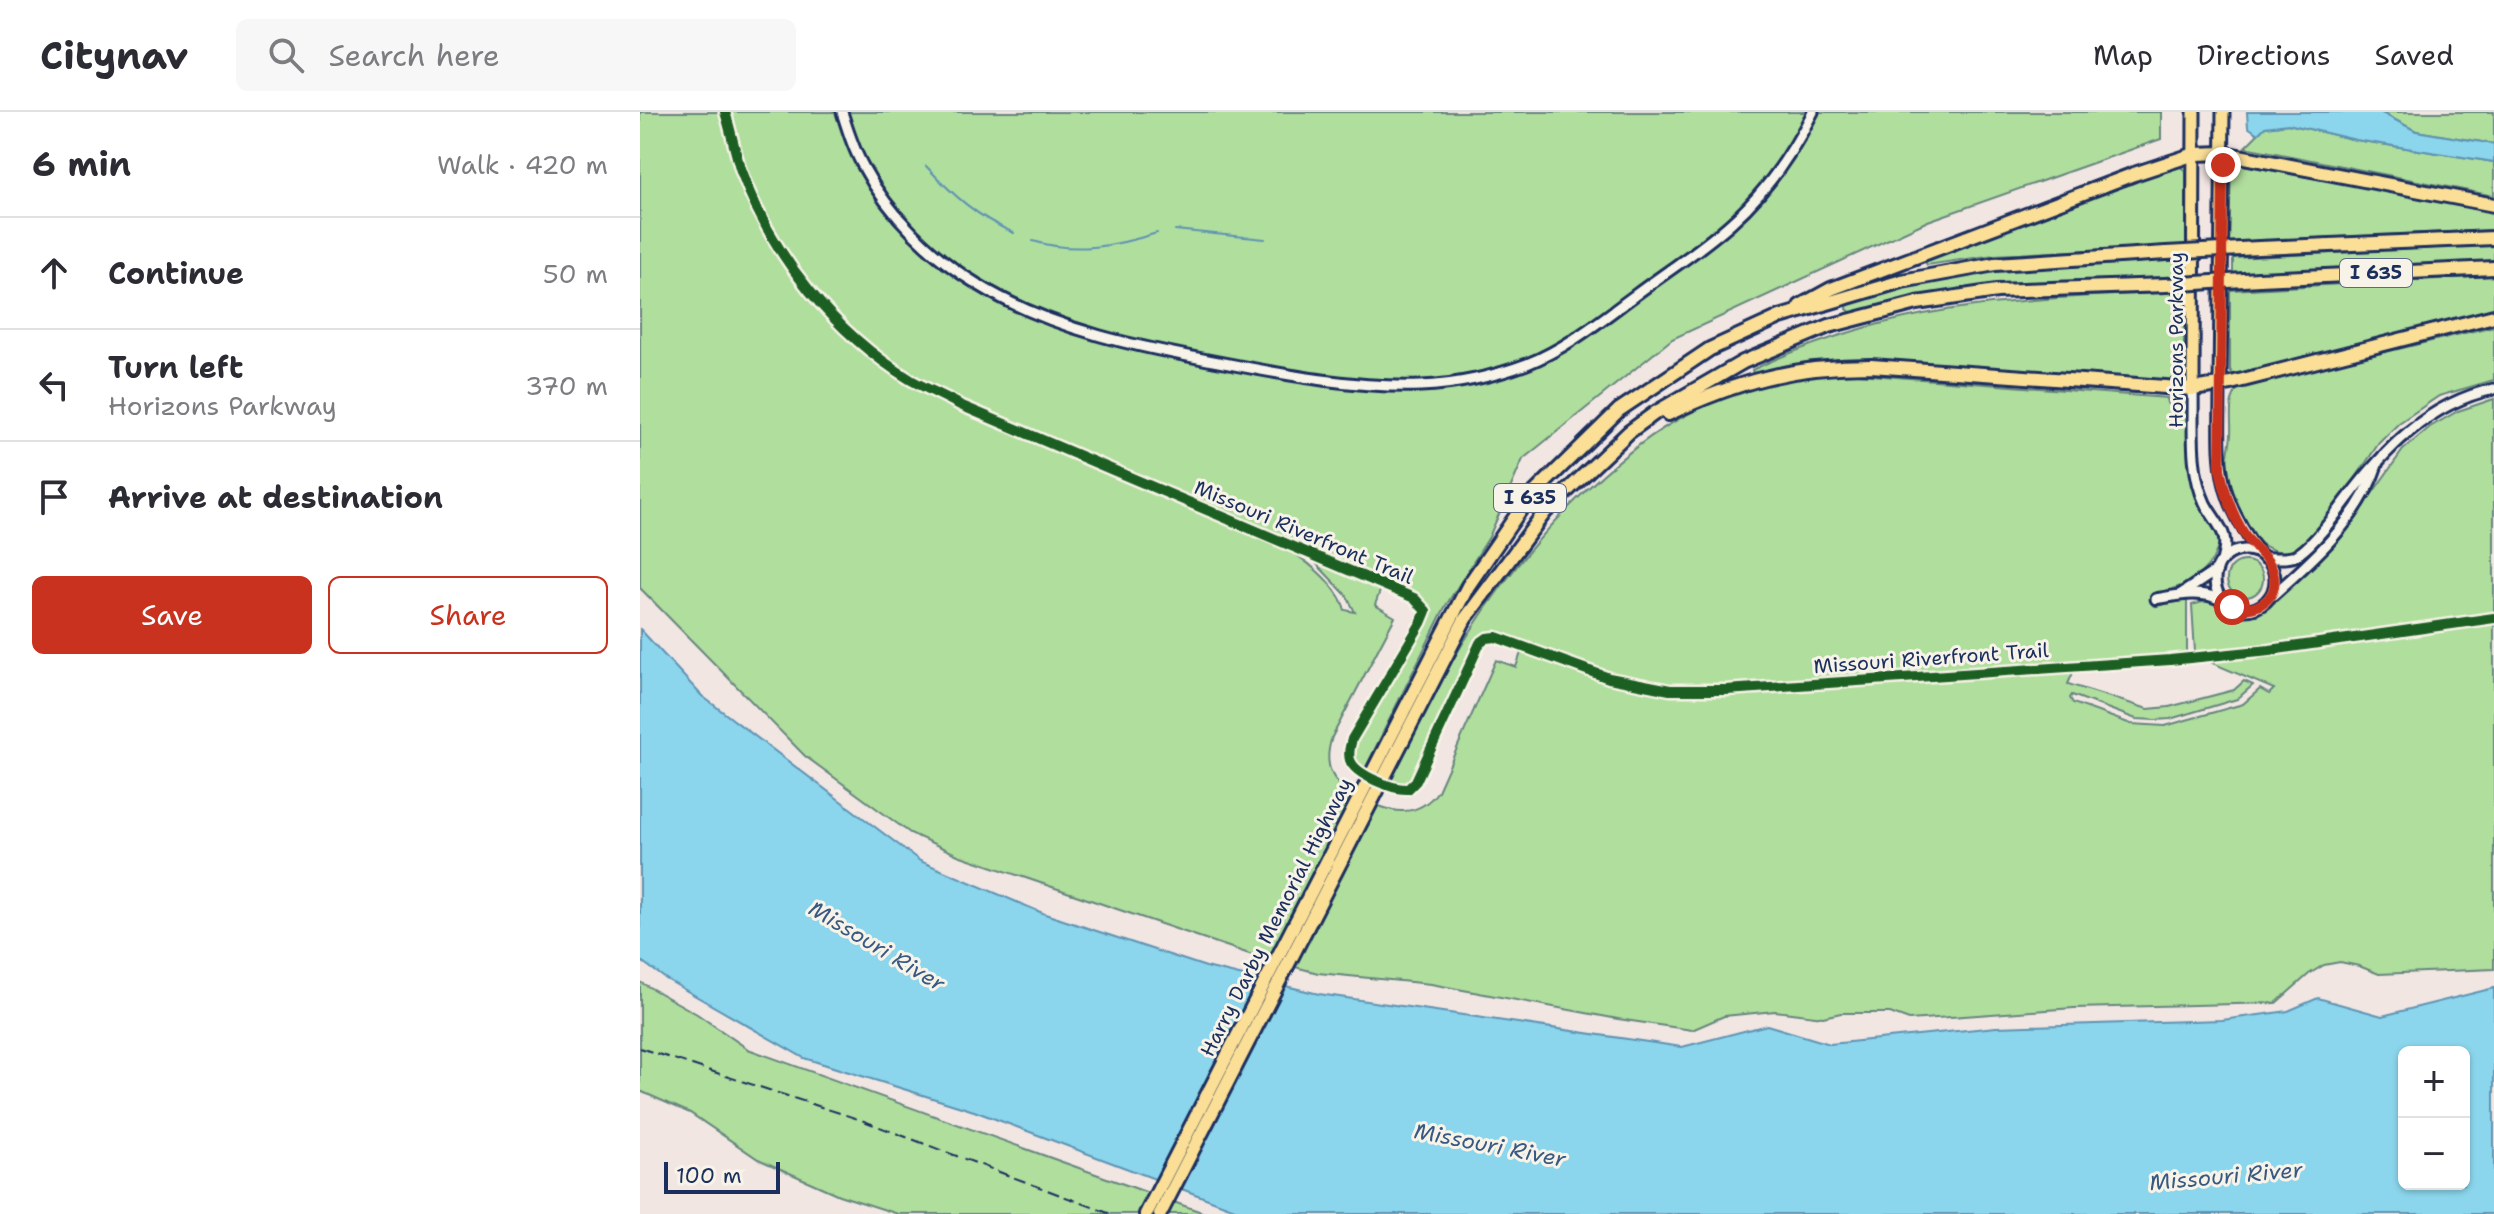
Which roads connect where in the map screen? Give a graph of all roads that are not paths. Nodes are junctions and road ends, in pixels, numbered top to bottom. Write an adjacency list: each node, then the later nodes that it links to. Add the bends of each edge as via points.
1 (842, 112): 2 (street, via 862,166 900,220 977,284 1031,312 1078,330 1182,355 1338,382 1413,386 1527,364 1581,335 1732,223 1799,140)
2 (1813, 112)
3 (2194, 112): 6 (main road, Horizons Parkway)
4 (2223, 112): 5 (main road)
5 (2223, 153): 6 (highway); 7 (highway); 12 (main road)
6 (2195, 154): 11 (highway, via 1831,289); 13 (main road, Horizons Parkway)
7 (2494, 205)
8 (2494, 238): 11 (highway, Harry Darby Memorial Highway / I 635, bridge, via 1995,264 1902,281)
9 (2494, 268): 15 (highway, Harry Darby Memorial Highway / I 635, bridge, via 1997,291 1917,303 1829,326 1743,362)
10 (2494, 316): 12 (highway)
11 (1780, 317): 23 (highway, Harry Darby Memorial Highway / I 635, via 1710,349 1619,410 1527,500 1468,586)
12 (2220, 385): 13 (highway); 17 (street, via 2224,491)
13 (2193, 389): 15 (highway, via 1831,366 1745,382); 18 (street, Horizons Parkway, via 2198,484 2223,529)
14 (2494, 389): 16 (street, via 2445,405 2419,422)
15 (1629, 432): 23 (highway, Harry Darby Memorial Highway / I 635, via 1545,512 1465,619)
16 (2379, 462): 17 (street, via 2303,550 2285,558); 21 (street, via 2370,488 2350,516)
17 (2262, 556): 18 (street, via 2240,551); 21 (street, via 2275,583)
18 (2220, 565): 19 (street); 22 (street, via 2216,586)
19 (2181, 594): 20 (street); 22 (street)
20 (2156, 599)
21 (2267, 600): 22 (street, via 2241,610)
22 (2224, 602)
23 (1382, 770): 24 (highway, Harry Darby Memorial Highway / I 635); 25 (highway, Harry Darby Memorial Highway / I 635)
24 (1146, 1214)
25 (1160, 1214)

